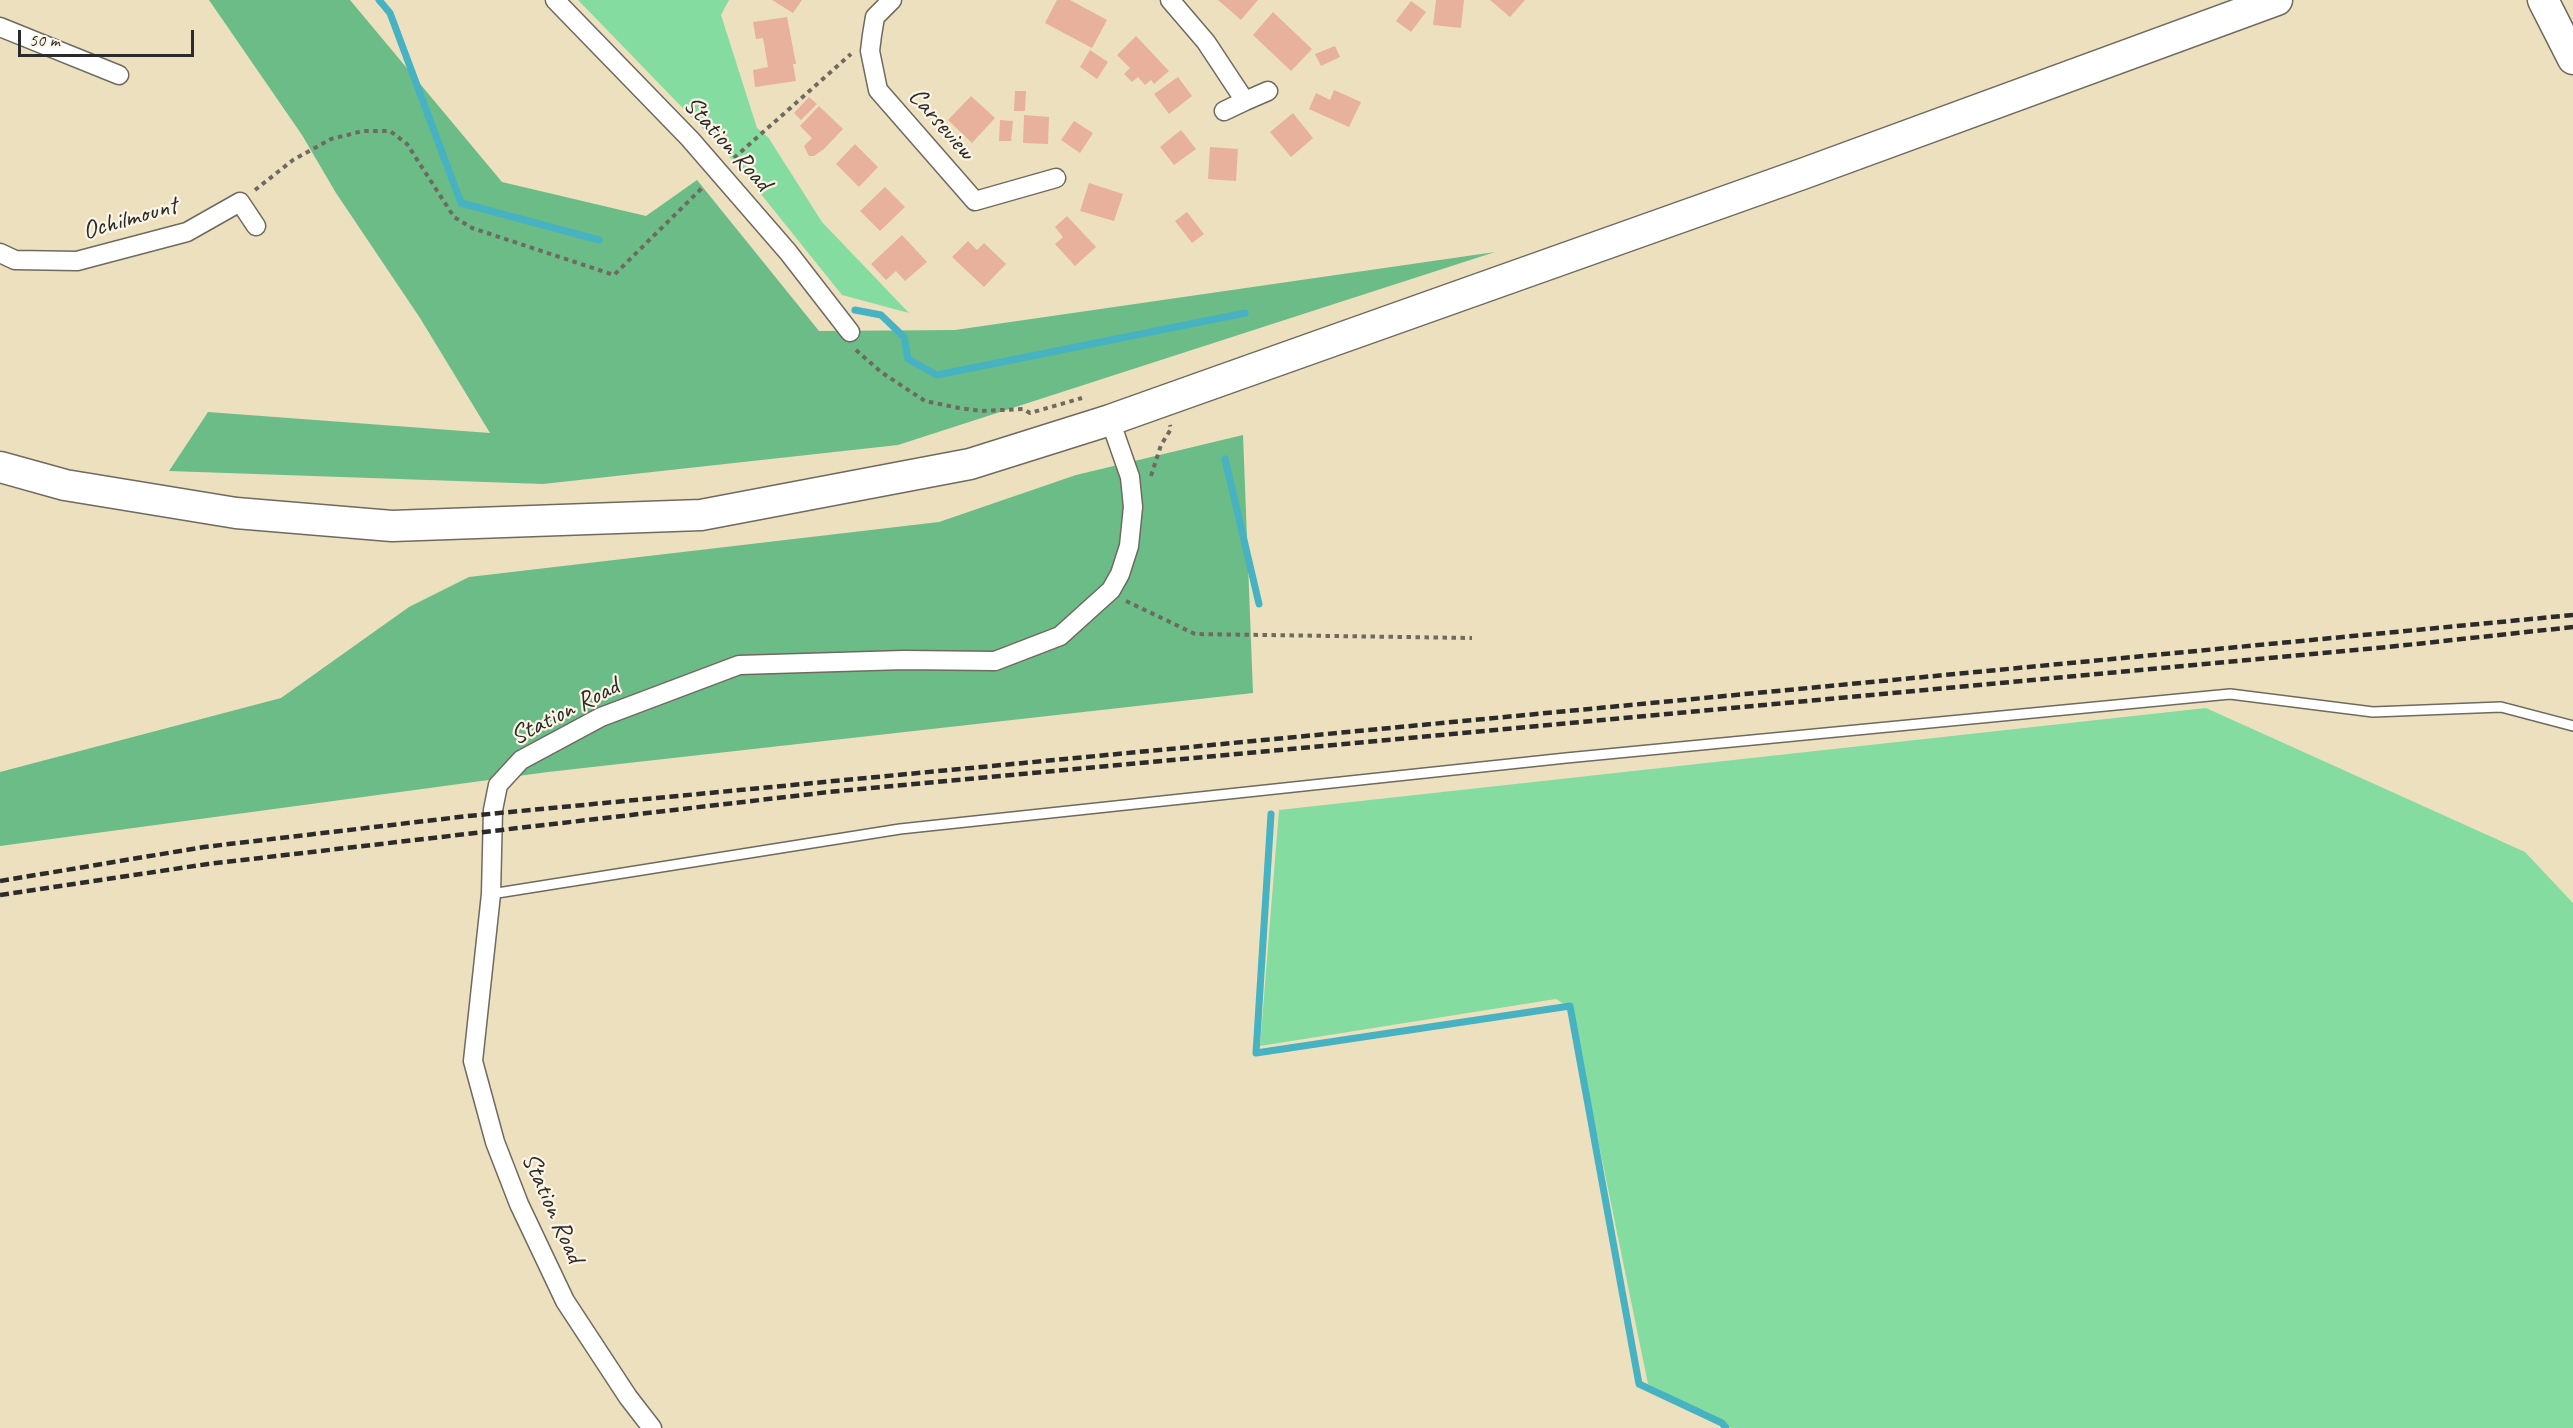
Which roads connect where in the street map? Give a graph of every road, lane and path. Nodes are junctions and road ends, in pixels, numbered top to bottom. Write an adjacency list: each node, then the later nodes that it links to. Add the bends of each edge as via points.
1 (555, 0): 15 (street, Station Road)
2 (892, 0): 8 (street, Carseview, via 875,17)
3 (1170, 0): 13 (street, via 1206,42)
4 (2277, 0): 22 (main road, via 1794,177)
5 (2543, 0): 10 (main road)
6 (2561, 0): 9 (main road)
7 (0, 27): 11 (street)
8 (872, 35): 15 (path); 16 (street, Carseview, via 870,51 878,90 975,201)
9 (2573, 46)
10 (2573, 59)
11 (119, 75)
12 (1268, 91): 13 (street)
13 (1245, 101): 14 (street)
14 (1224, 111)
15 (719, 172): 17 (path, via 614,275 472,228 454,217 407,144 390,131 363,131 331,139 293,160); 20 (street, Station Road)
16 (1056, 178)
17 (240, 202): 18 (street); 19 (street, Ochilmount, via 187,232 77,261 15,260)
18 (256, 226)
19 (0, 253)
20 (850, 332): 21 (path, via 846,339 859,354 925,401 982,411 1023,409 1030,413)
21 (1084, 398)
22 (1164, 400): 23 (main road); 25 (path, via 1171,429)
23 (1110, 420): 24 (main road, via 970,464 700,515 392,526 236,513 65,485); 26 (street, Station Road, via 1130,477 1133,507 1129,546)
24 (0, 467)
25 (1150, 478)
26 (1111, 590): 27 (path, via 1131,605 1195,634); 29 (street, Station Road, via 1060,636 995,662 904,660 739,665 600,717 521,760 498,785 493,810)
27 (1472, 638)
28 (2573, 726): 29 (lane, via 2500,706 2373,712 2230,694 1566,758 900,829)
29 (491, 894): 30 (street, Station Road, via 474,1061 495,1142 519,1204 565,1301)
30 (652, 1428)

